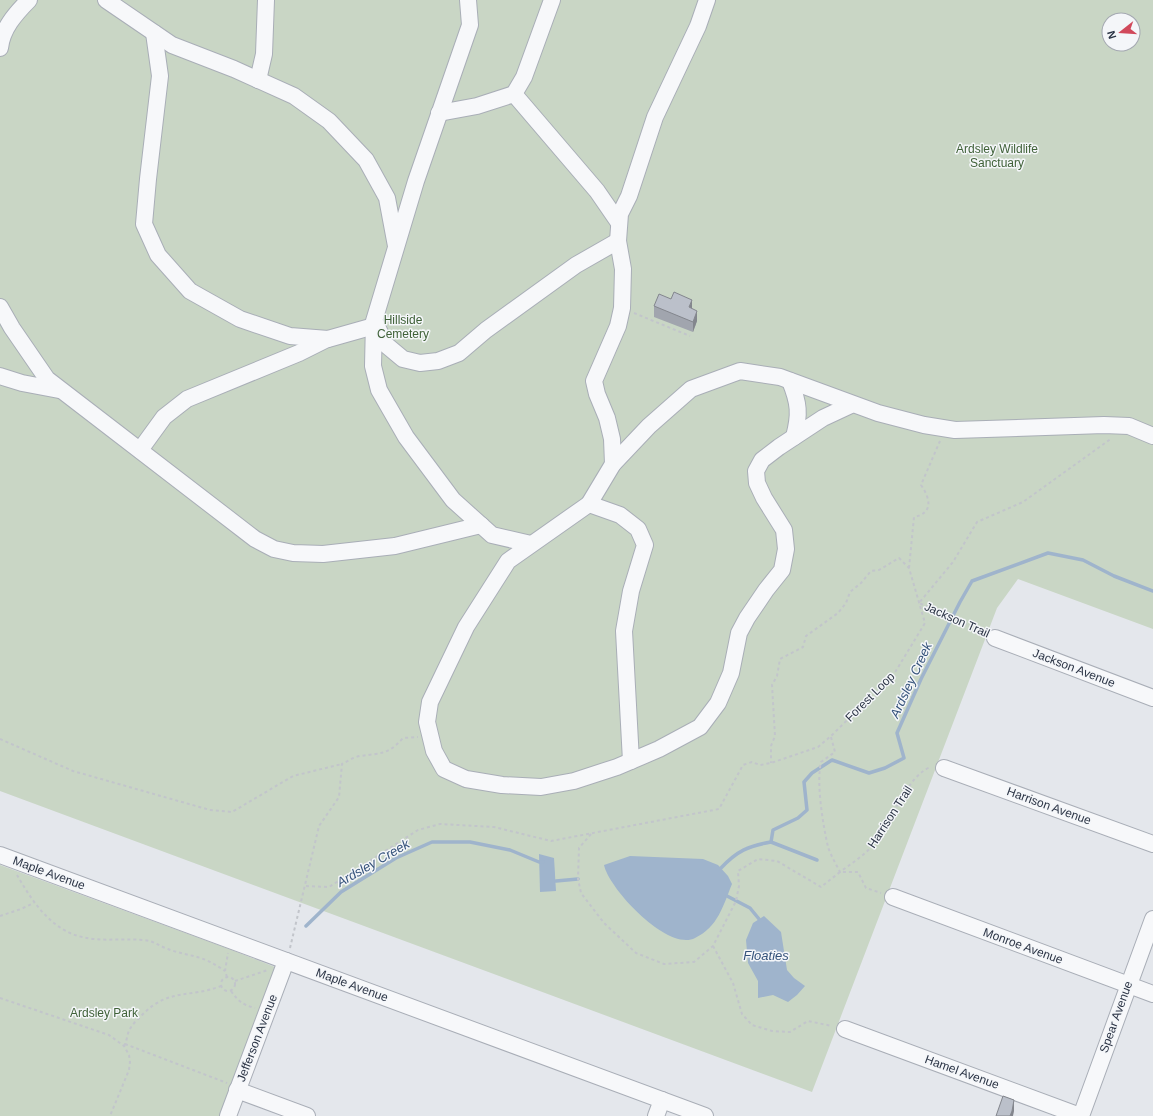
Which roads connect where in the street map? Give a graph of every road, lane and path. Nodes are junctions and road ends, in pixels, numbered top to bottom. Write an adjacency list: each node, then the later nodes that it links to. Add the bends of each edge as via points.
1 (29, 0): 8 (street, via 14,14 1,38)
2 (106, 0): 7 (street)
3 (266, 0): 9 (street, via 264,54)
4 (468, 0): 11 (street, via 470,25)
5 (552, 0): 10 (street, via 524,77)
6 (707, 0): 12 (street, via 698,26 655,118)
7 (154, 33): 9 (street, via 172,45); 19 (street, via 160,76 144,224 158,255 190,291 240,319 290,336)
8 (0, 48)
9 (258, 80): 14 (street, via 294,96 329,121 366,160 387,198)
10 (514, 94): 11 (street, via 476,106); 12 (street, via 597,191)
11 (440, 113): 14 (street)
12 (619, 223): 13 (street)
13 (618, 241): 16 (street, via 623,270); 17 (street, via 576,265 486,330 459,353 438,361 420,363 403,359 385,344)
14 (396, 247): 17 (street)
15 (0, 307): 22 (street, via 47,378)
16 (622, 308): 18 (path); 29 (street, via 618,326 594,381 612,439)
17 (374, 323): 19 (street); 31 (street, via 373,366 379,390 406,437 453,500)
18 (690, 336)
19 (328, 339): 28 (street, via 187,399 164,417)
20 (0, 376): 22 (street)
21 (790, 381): 23 (street); 27 (street, via 798,401); 29 (street, via 740,371 691,389)
22 (63, 391): 28 (street)
23 (853, 404): 25 (street, via 924,426); 27 (street, via 823,418)
24 (1129, 426): 25 (street, via 955,430); 26 (street); 34 (path, via 1023,502 977,522 954,562)
25 (944, 428): 33 (path, Forest Loop, via 921,485 928,494 929,501 927,511 921,516 914,517)
26 (1153, 436)
27 (794, 437): 40 (street, via 762,460 756,471 757,483 764,498 784,530 786,549 782,570 739,633 731,673 718,703 700,727)
28 (140, 450): 31 (street, via 255,539 274,549 293,553 323,554 395,546)
29 (613, 464): 30 (street)
30 (589, 504): 32 (street); 40 (street, via 620,515 638,529 644,545 631,591 624,631)
31 (480, 525): 32 (street, via 492,535)
32 (531, 544): 38 (street, via 508,561 466,628 430,702 427,722)
33 (910, 568): 34 (path, Forest Loop); 41 (path, via 899,558 879,570 871,571 850,592 846,603 838,612 806,636 803,647 780,659 777,676 772,685 775,736 771,746)
34 (919, 603): 35 (path, Jackson Trail); 37 (path, Forest Loop, via 925,623 894,674)
35 (995, 638): 36 (street, Jackson Avenue)
36 (1153, 698)
37 (831, 736): 41 (path, Forest Loop, via 818,746); 48 (path, via 835,752 821,762 819,768 821,810 828,848)
38 (431, 737): 40 (street, via 434,751 444,769 466,779 502,786 541,787 574,781); 42 (path, via 403,738 393,749 358,757)
39 (0, 739): 42 (path, via 73,771 210,810 232,812 293,776)
40 (631, 761)
41 (771, 763): 44 (path, via 752,762 743,765 719,809)
42 (342, 764): 49 (path, via 339,797 319,826)
43 (944, 768): 45 (street, Harrison Avenue); 48 (path, Harrison Trail, via 930,767 911,783 866,854)
44 (591, 833): 49 (path, via 551,841 494,827 440,824 418,830 329,887); 54 (path, via 579,848 578,880 581,893 604,923 636,953 664,964 694,962)
45 (1153, 844)
46 (0, 855): 56 (street, Maple Avenue)
47 (15, 871): 51 (path)
48 (840, 872): 50 (path, via 858,872 866,888); 54 (path, Harrison Trail, via 821,887 777,861 758,859 738,871 736,901)
49 (306, 886): 56 (path)
50 (893, 897): 60 (street, Monroe Avenue)
51 (34, 902): 52 (path); 57 (path, via 60,928 81,937 151,941 179,953 206,960)
52 (0, 916)
53 (1153, 919): 60 (street, Spear Avenue)
54 (713, 946): 66 (path, via 733,983 742,1014 752,1025 772,1031 790,1032 808,1021)
55 (229, 949): 57 (path)
56 (280, 965): 59 (path); 68 (street, Jefferson Avenue); 69 (street, Maple Avenue)
57 (225, 971): 58 (path)
58 (227, 977): 59 (path); 61 (path, via 223,979)
59 (235, 981): 62 (path, via 236,986)
60 (1128, 985): 63 (street, Monroe Avenue); 75 (street, Spear Avenue)
61 (221, 986): 62 (path, via 226,991); 67 (path, via 207,992 188,992 163,999 147,1010 134,1024)
62 (231, 991): 65 (path, via 236,1000 244,1005)
63 (1153, 994)
64 (0, 998): 67 (path, via 108,1035)
65 (260, 1009)
66 (845, 1029): 75 (street, Hamel Avenue)
67 (125, 1045): 68 (path, via 224,1081); 70 (path, via 129,1055 129,1070)
68 (235, 1089): 71 (street, Jefferson Avenue); 72 (street)
69 (662, 1100): 73 (street); 74 (street, Maple Avenue)
70 (110, 1116)
71 (228, 1116)
72 (307, 1116)
73 (656, 1116)
74 (705, 1116)
75 (1080, 1116)

